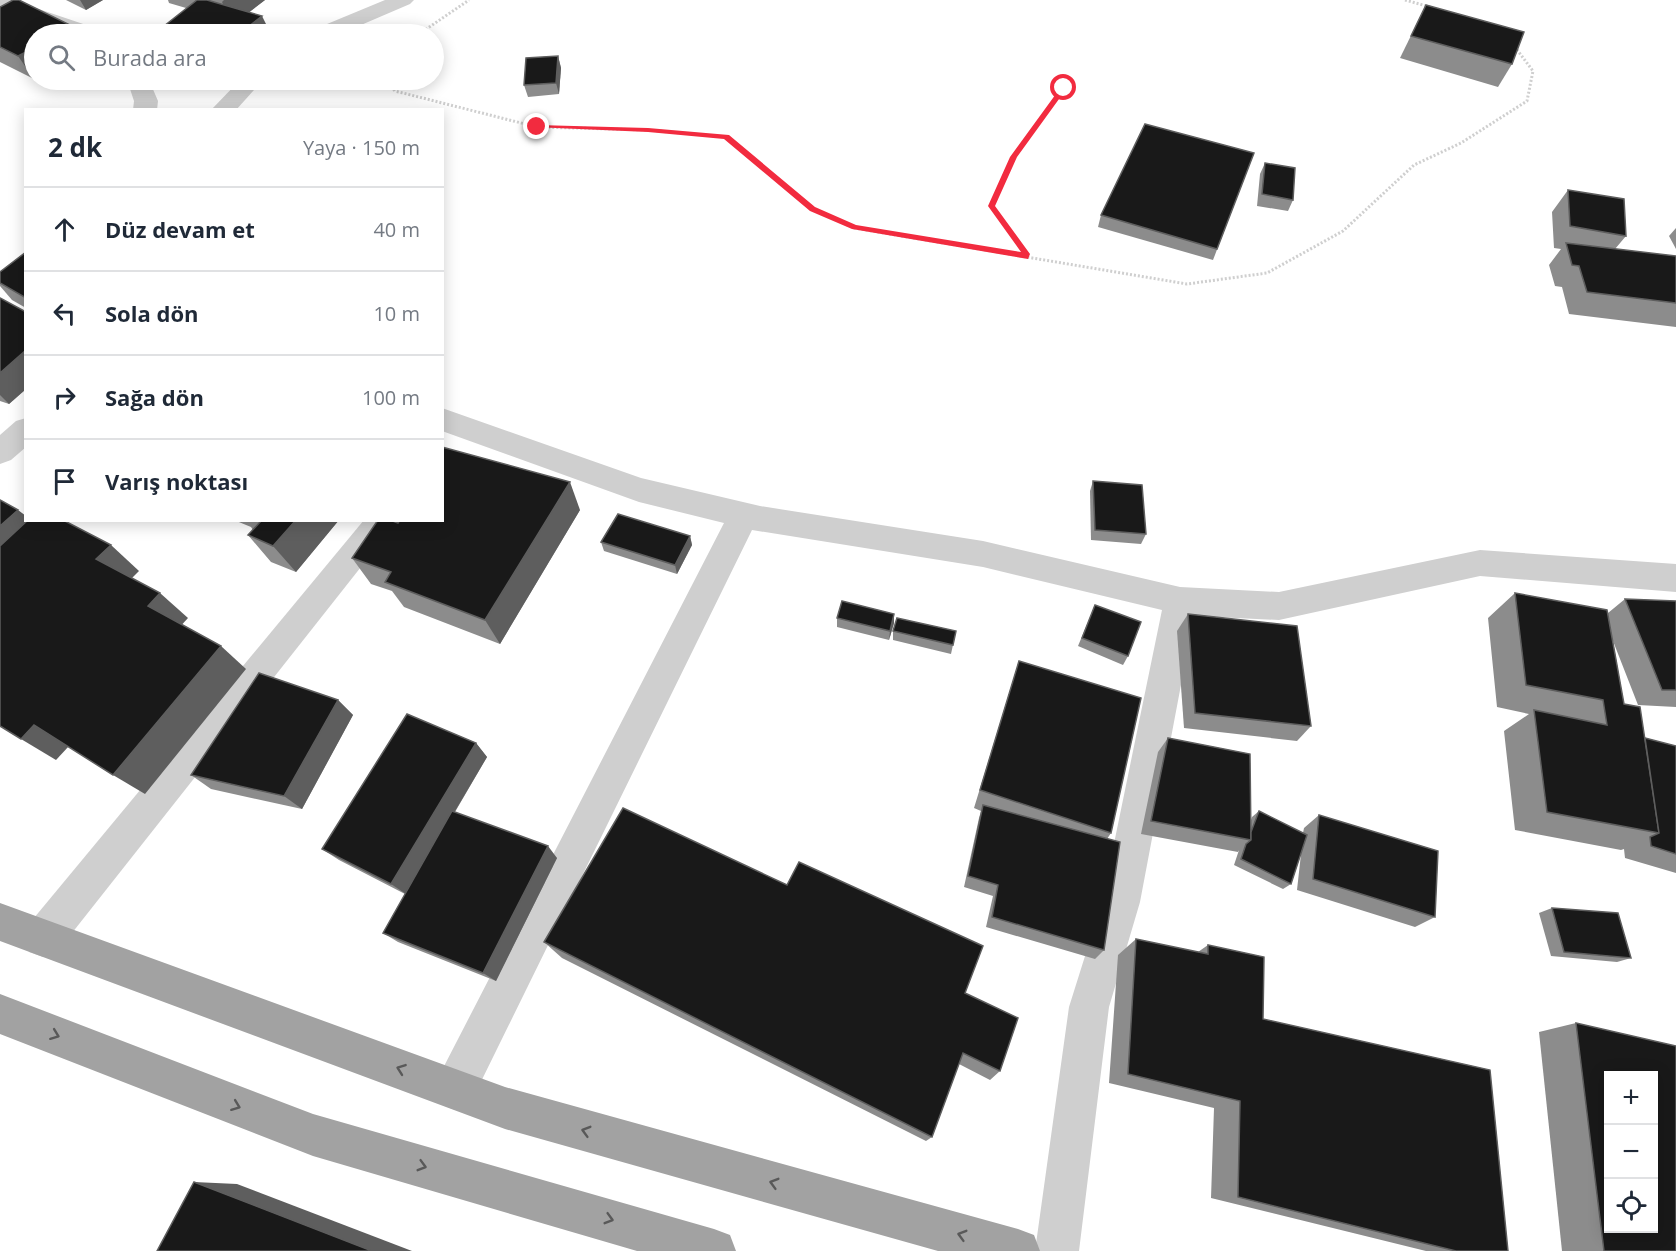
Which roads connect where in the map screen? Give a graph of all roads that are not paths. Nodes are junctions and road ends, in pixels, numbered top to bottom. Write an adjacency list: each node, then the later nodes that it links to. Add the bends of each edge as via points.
1 (403, 0): 4 (street)
2 (0, 3): 3 (street)
3 (61, 24)
4 (347, 24)
5 (142, 90): 7 (street)
6 (242, 90): 8 (street)
7 (145, 108)
8 (224, 108)
9 (448, 430): 12 (street, via 639,490)
10 (24, 431): 11 (street)
11 (0, 452)
12 (744, 515): 15 (street, via 983,554); 19 (street)
13 (381, 522): 17 (street)
14 (1676, 578): 15 (street, via 1479,563 1279,606)
15 (1180, 601): 22 (street, via 1121,902 1089,1007)
16 (0, 922): 17 (highway)
17 (43, 938): 19 (highway, one-way to 17)
18 (0, 1014): 20 (highway, one-way to 20, via 313,1135)
19 (455, 1089): 21 (highway, one-way to 19, via 505,1108)
20 (714, 1251)
21 (1018, 1251)
22 (1057, 1251)

